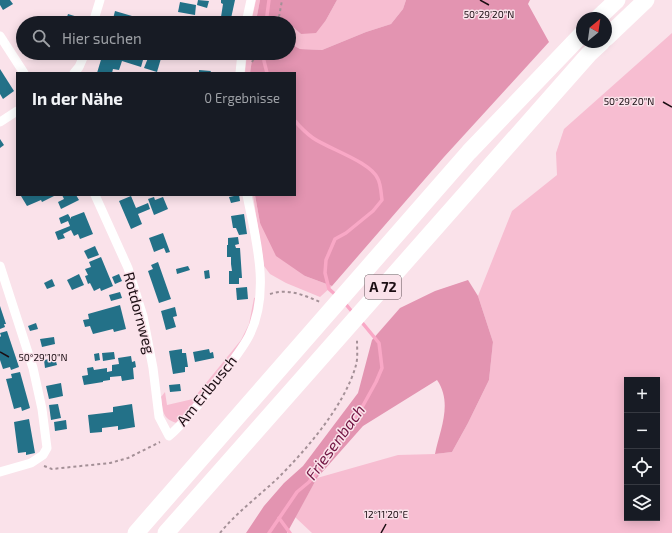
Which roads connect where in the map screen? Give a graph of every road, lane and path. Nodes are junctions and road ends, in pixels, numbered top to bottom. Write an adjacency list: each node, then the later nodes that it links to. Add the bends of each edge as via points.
1 (100, 0): 7 (street)
2 (251, 0): 8 (street)
3 (282, 0): 9 (path)
4 (617, 0): 6 (highway)
5 (646, 0): 10 (highway)
6 (604, 12)
7 (95, 16)
8 (248, 16)
9 (279, 16)
10 (612, 32)
11 (0, 36): 16 (street)
12 (576, 40): 27 (highway, A 72, via 469,152)
13 (596, 48): 28 (highway, A 72)
14 (82, 60): 17 (street)
15 (241, 60): 18 (street)
16 (23, 72)
17 (75, 72)
18 (240, 72)
19 (16, 112): 20 (street)
20 (0, 122)
21 (95, 196): 24 (street, Rotdornweg, via 128,268 143,316 159,416)
22 (247, 196): 24 (street, Am Erlbusch, via 259,265 260,297 255,322 236,357 183,423)
23 (0, 266): 25 (street, via 42,409 47,448 43,455)
24 (169, 436): 25 (path, Am Erlbusch, via 128,458 110,463 52,469)
25 (31, 463): 26 (street)
26 (0, 472)
27 (136, 533)
28 (166, 533)

